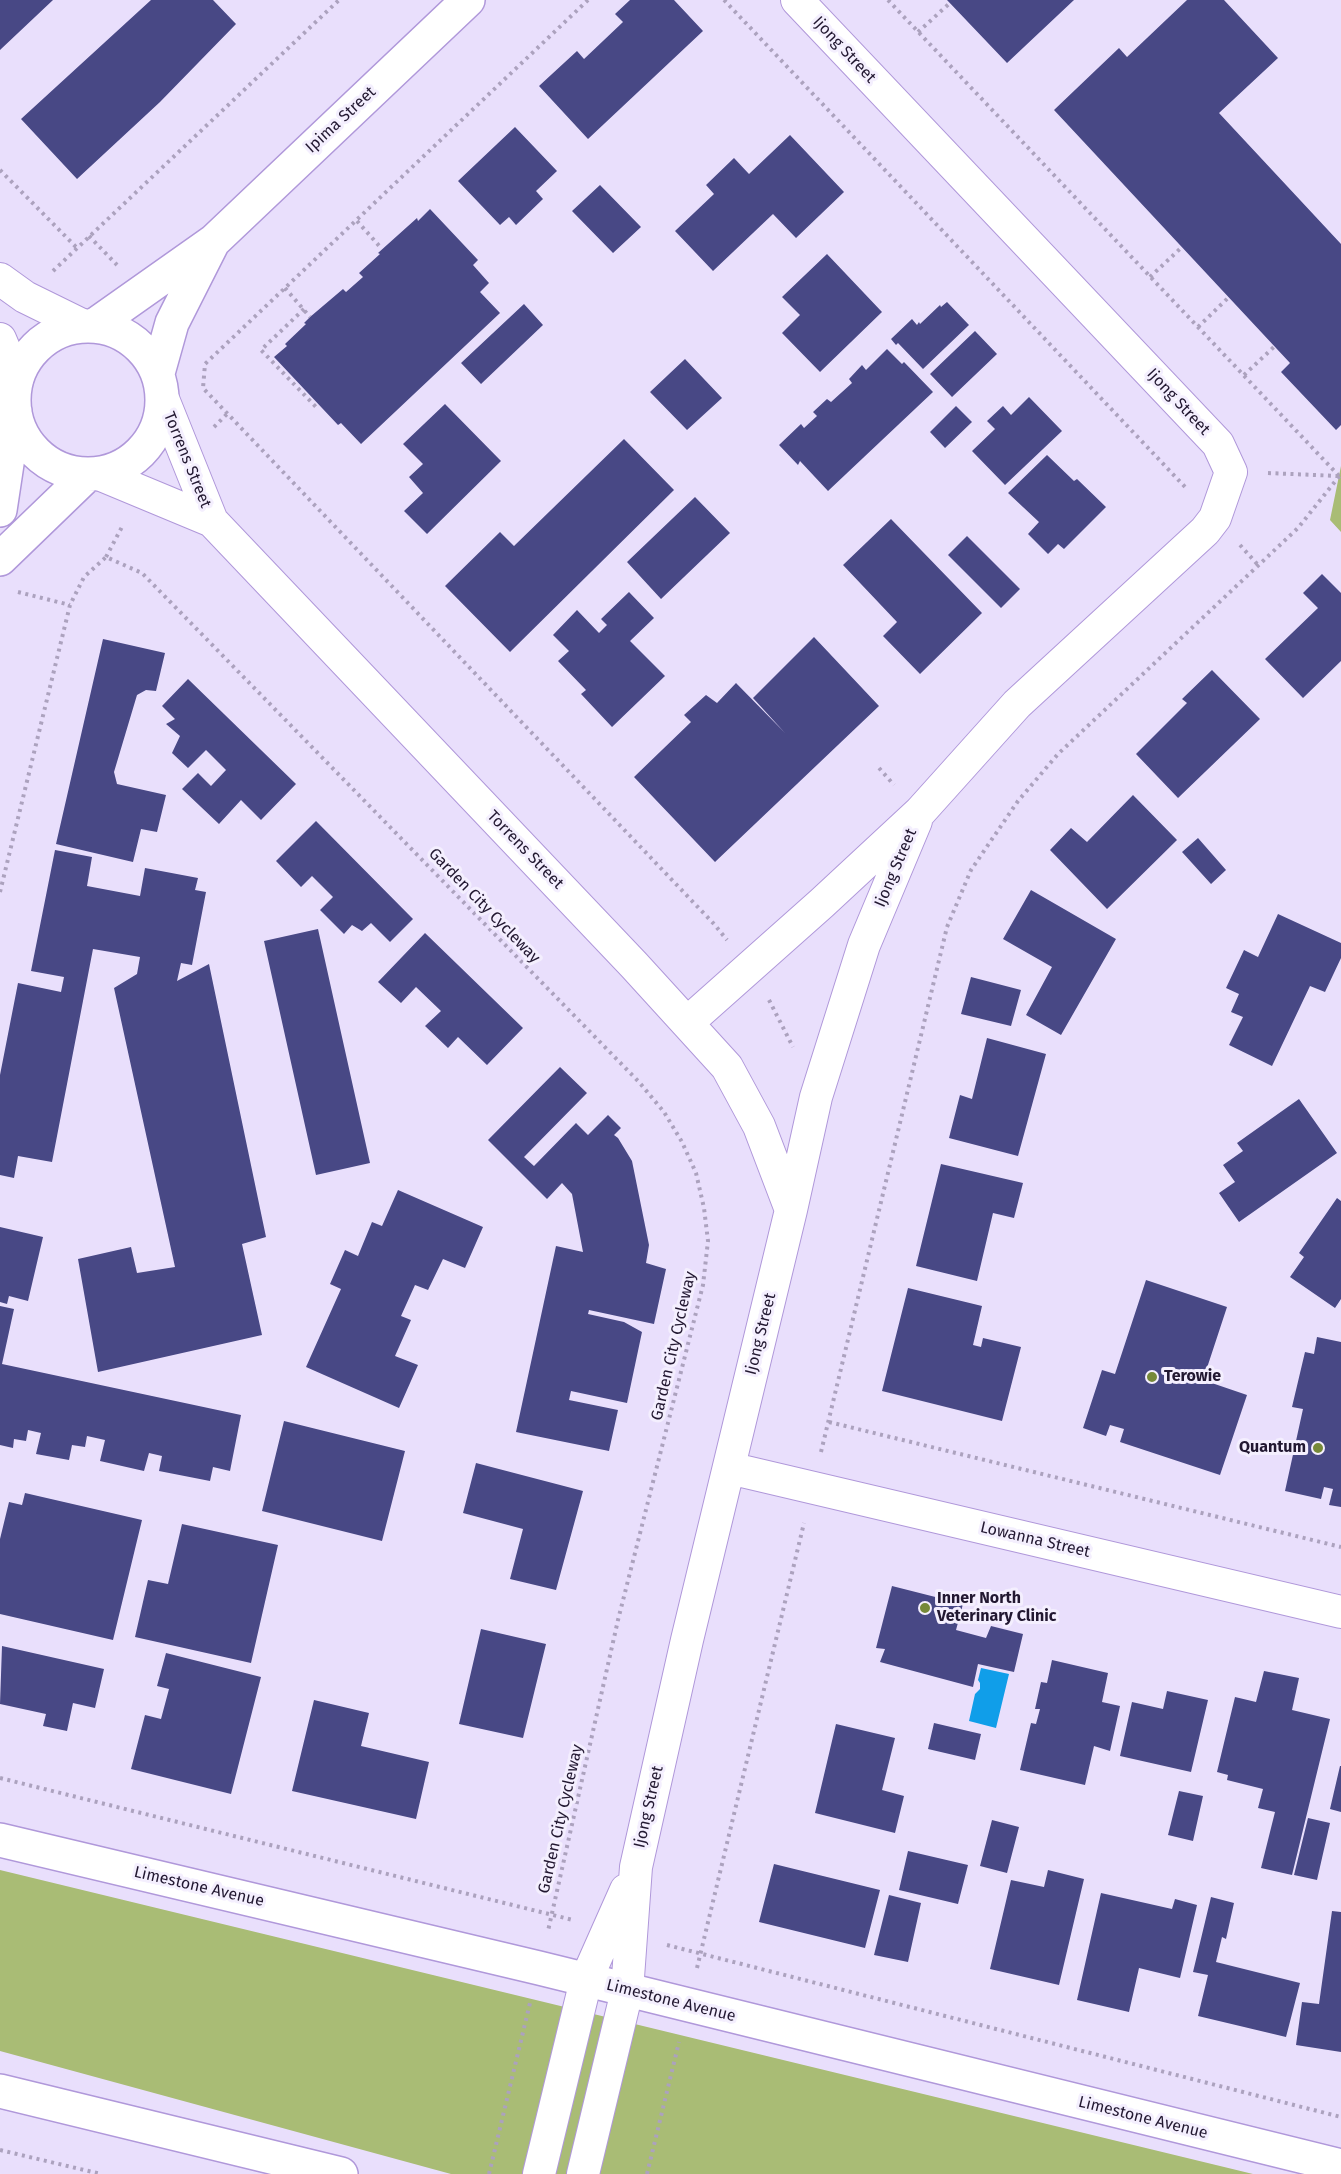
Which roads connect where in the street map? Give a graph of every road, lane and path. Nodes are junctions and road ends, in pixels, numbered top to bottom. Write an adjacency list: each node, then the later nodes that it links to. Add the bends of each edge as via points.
1 (339, 0): 13 (path)
2 (468, 0): 11 (main road, Ipima Street)
3 (588, 0): 10 (path)
4 (724, 0): 36 (path)
5 (796, 0): 31 (street, Ijong Street, via 1218,444)
6 (888, 0): 8 (path)
7 (950, 3): 8 (path)
8 (918, 32): 15 (path)
9 (0, 170): 13 (path)
10 (356, 220): 14 (path); 17 (path)
11 (214, 241): 22 (main road, Ipima Street); 28 (main road, Ipima Street, via 172,323)
12 (1182, 247): 15 (path)
13 (77, 248): 18 (path)
14 (382, 249)
15 (1150, 277): 23 (path)
16 (0, 279): 18 (street)
17 (285, 288): 20 (path); 45 (path, via 205,364 203,388 714,924)
18 (25, 297): 22 (street)
19 (1229, 297): 23 (path)
20 (304, 309): 21 (path); 29 (path, via 261,350)
21 (310, 317)
22 (88, 325): 27 (main road, via 60,331 42,342 27,358); 28 (main road, via 111,328 133,341 151,358)
23 (1198, 327): 26 (path)
24 (0, 339): 27 (street)
25 (1275, 346): 26 (path)
26 (1244, 375): 33 (path)
27 (17, 379): 30 (main road)
28 (160, 386): 32 (main road, via 160,420 151,440 137,456 119,467); 37 (street, Torrens Street)
29 (318, 409)
30 (15, 411): 32 (main road, via 32,449 48,462 66,471); 34 (main road)
31 (1231, 472): 33 (path); 36 (street, Ijong Street)
32 (93, 474): 37 (street, Torrens Street); 39 (main road)
33 (1340, 476): 40 (path, via 1298,528)
34 (0, 510)
35 (127, 517): 38 (path)
36 (1215, 518): 40 (path); 43 (street, Ijong Street, via 1017,704)
37 (212, 521): 46 (street, Torrens Street)
38 (106, 557): 42 (path, via 84,578); 57 (path, Garden City Cycleway, via 142,573 639,1082 664,1112 696,1173 708,1241 703,1285 618,1620)
39 (0, 560)
40 (1258, 565): 49 (path, via 1058,754 1018,801 971,870 947,927)
41 (12, 590): 42 (path)
42 (70, 605): 44 (path)
43 (920, 812): 45 (street, Ijong Street); 47 (street, Ijong Street, via 864,945)
44 (0, 892)
45 (748, 967): 46 (street, Ijong Street); 47 (path, via 788,1034)
46 (687, 1023): 48 (street, Torrens Street, via 727,1067 759,1126)
47 (816, 1097): 48 (street, Ijong Street)
48 (791, 1210): 50 (street, Ijong Street)
49 (828, 1422): 51 (path); 52 (path)
50 (729, 1468): 51 (street, Lowanna Street); 56 (street, Ijong Street)
51 (813, 1488): 53 (street, Lowanna Street); 58 (path)
52 (1341, 1547)
53 (1341, 1612)
54 (0, 1778): 57 (path)
55 (0, 1840): 59 (main road, Limestone Avenue)
56 (636, 1867): 60 (street, Ijong Street); 61 (street, Ijong Street)
57 (552, 1915): 59 (path, Garden City Cycleway)
58 (701, 1954): 62 (path); 64 (path)
59 (539, 1968): 60 (main road, Limestone Avenue); 69 (path, Garden City Cycleway)
60 (586, 1980): 61 (main road, Limestone Avenue); 70 (street, Ijong Street)
61 (627, 1991): 62 (main road, Limestone Avenue); 71 (street, Ijong Street)
62 (688, 2006): 66 (main road, Limestone Avenue); 72 (path)
63 (0, 2091): 68 (main road)
64 (1341, 2117)
65 (0, 2150): 67 (path)
66 (1341, 2166)
67 (101, 2174)
68 (341, 2174)
69 (489, 2174)
70 (539, 2174)
71 (583, 2174)
72 (647, 2174)

